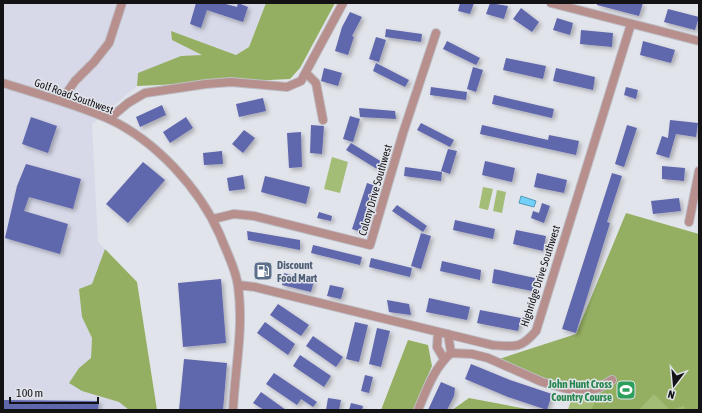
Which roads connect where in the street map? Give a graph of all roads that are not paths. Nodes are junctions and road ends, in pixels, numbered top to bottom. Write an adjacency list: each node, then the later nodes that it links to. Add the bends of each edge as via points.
1 (122, 3): 9 (street, via 109,43)
2 (343, 3): 7 (street)
3 (551, 3): 4 (street)
4 (631, 24): 6 (street); 17 (street, Highridge Drive Southwest, via 536,331 526,343 512,347)
5 (436, 33): 13 (street, Colony Drive Southwest, via 370,245 254,216 234,214)
6 (699, 41)
7 (306, 73): 10 (street, via 301,81 287,87 231,82 145,93); 11 (street, via 316,83)
8 (3, 83): 9 (street, Golf Road Southwest)
9 (61, 101): 10 (street, Golf Road Southwest)
10 (109, 119): 13 (street, Golf Road Southwest, via 138,136 180,174)
11 (323, 120)
12 (699, 171): 14 (street)
13 (212, 219): 15 (street, Golf Road Southwest)
14 (689, 222)
15 (238, 285): 16 (street, Highridge Drive Southwest); 21 (street, Golf Road Southwest, via 240,320)
16 (438, 332): 17 (street, Highridge Drive Southwest); 19 (street, via 437,347)
17 (448, 334): 18 (street)
18 (451, 353): 19 (street); 20 (street, via 488,358 542,382 581,393 599,388)
19 (444, 359): 22 (street, via 430,380)
20 (612, 380)
21 (233, 410)
22 (418, 410)

